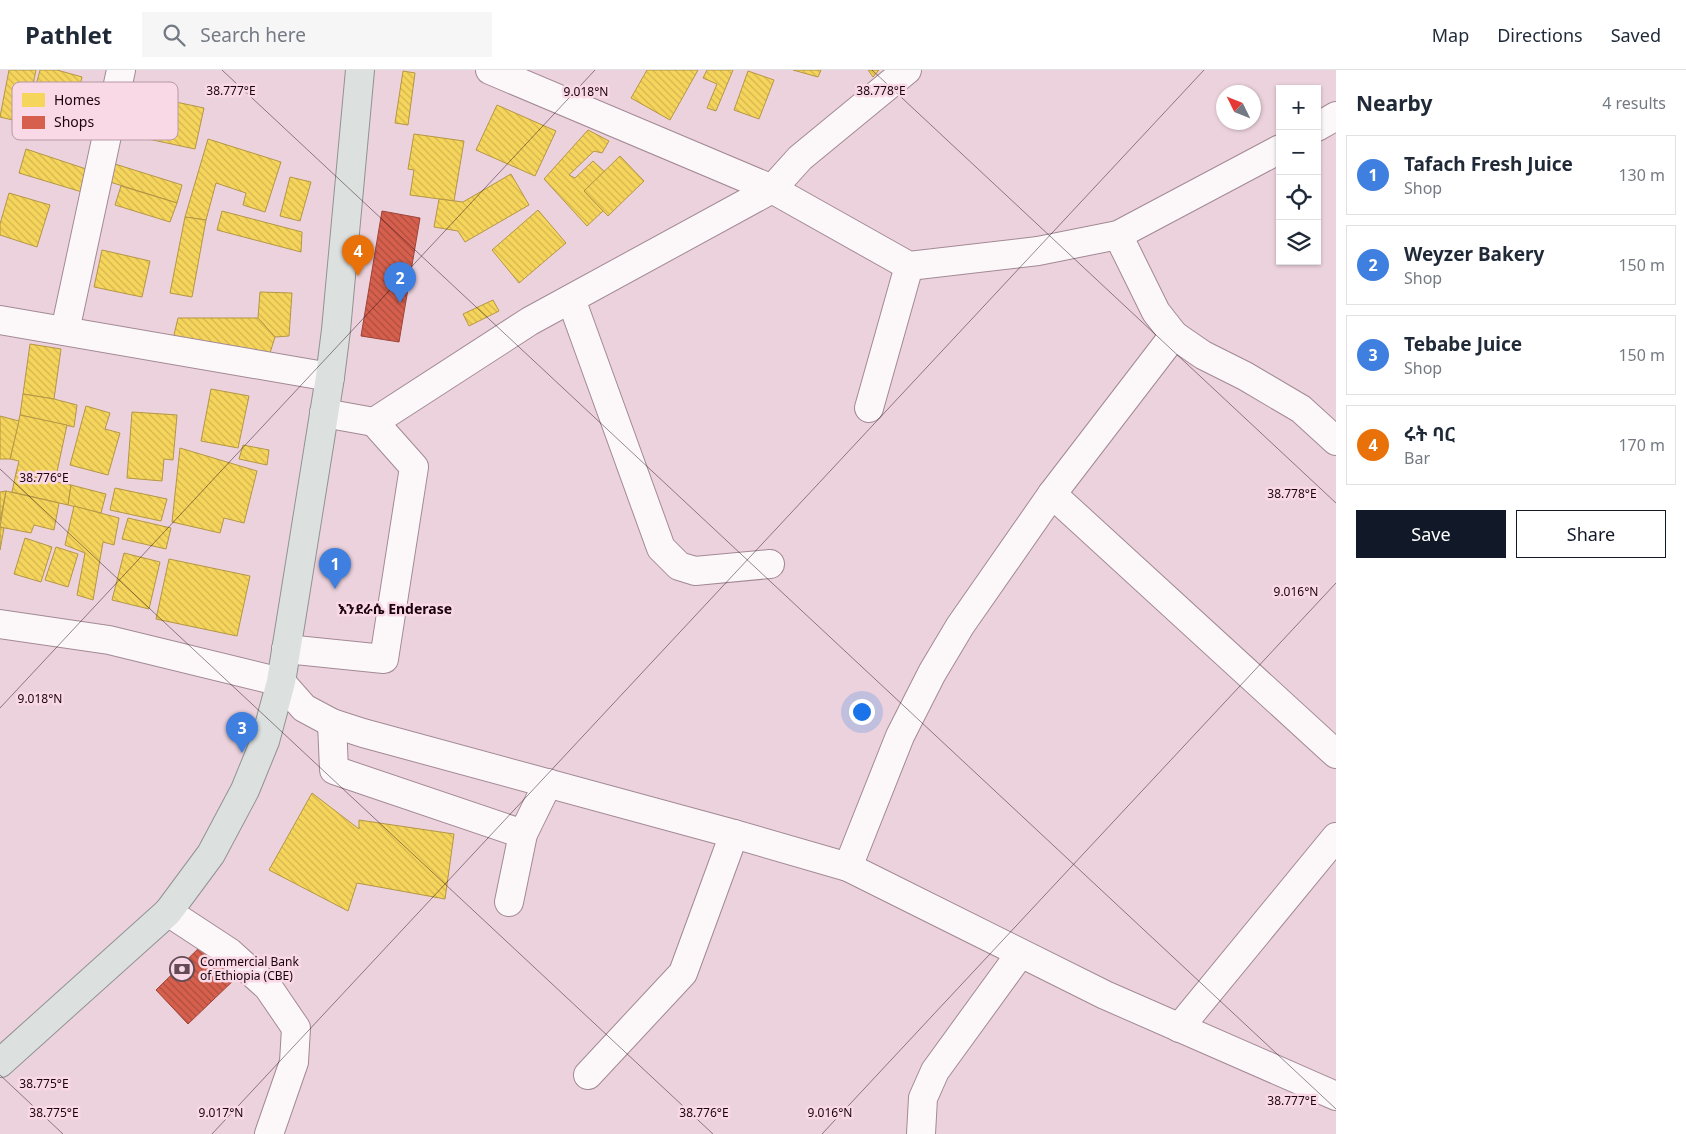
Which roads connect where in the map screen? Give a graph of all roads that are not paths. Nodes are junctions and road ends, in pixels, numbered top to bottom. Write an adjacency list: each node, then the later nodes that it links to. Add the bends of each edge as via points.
1 (360, 70): 15 (main road)
2 (490, 70): 8 (street)
3 (907, 70): 8 (street, via 800,158)
4 (1336, 116): 5 (street)
5 (1321, 125)
6 (107, 140): 13 (street)
7 (1276, 151): 9 (street)
8 (772, 190): 10 (street); 11 (street)
9 (1118, 235): 10 (street, via 1038,251); 14 (street, via 1156,312)
10 (909, 266): 16 (street)
11 (571, 299): 18 (street); 21 (street, via 662,548 678,566 695,571)
12 (0, 320): 13 (street)
13 (65, 331): 15 (street)
14 (1174, 336): 19 (street, via 1301,410); 20 (street)
15 (330, 377): 17 (main road)
16 (869, 408)
17 (324, 413): 18 (street); 23 (main road)
18 (374, 422): 23 (street, via 414,467 384,659)
19 (1336, 441)
20 (1052, 494): 26 (street); 31 (street, via 960,626 932,673 900,736)
21 (770, 564)
22 (0, 624): 24 (street, via 109,640)
23 (286, 649): 24 (main road)
24 (280, 682): 25 (street, via 304,708); 33 (main road, via 265,741 245,790 210,854)
25 (332, 723): 27 (street); 28 (street, via 334,770)
26 (1336, 754)
27 (548, 783): 28 (street); 29 (street)
28 (523, 834): 32 (street)
29 (734, 834): 31 (street); 37 (street, via 683,973)
30 (1336, 837): 35 (street)
31 (848, 867): 34 (street)
32 (509, 902)
33 (168, 912): 36 (main road); 39 (street, via 229,952 268,987 296,1028 294,1062)
34 (1020, 954): 35 (street); 40 (street, via 935,1071 923,1098)
35 (1179, 1028): 38 (street)
36 (0, 1062)
37 (588, 1074)
38 (1336, 1096)
39 (269, 1134)
40 (921, 1134)

